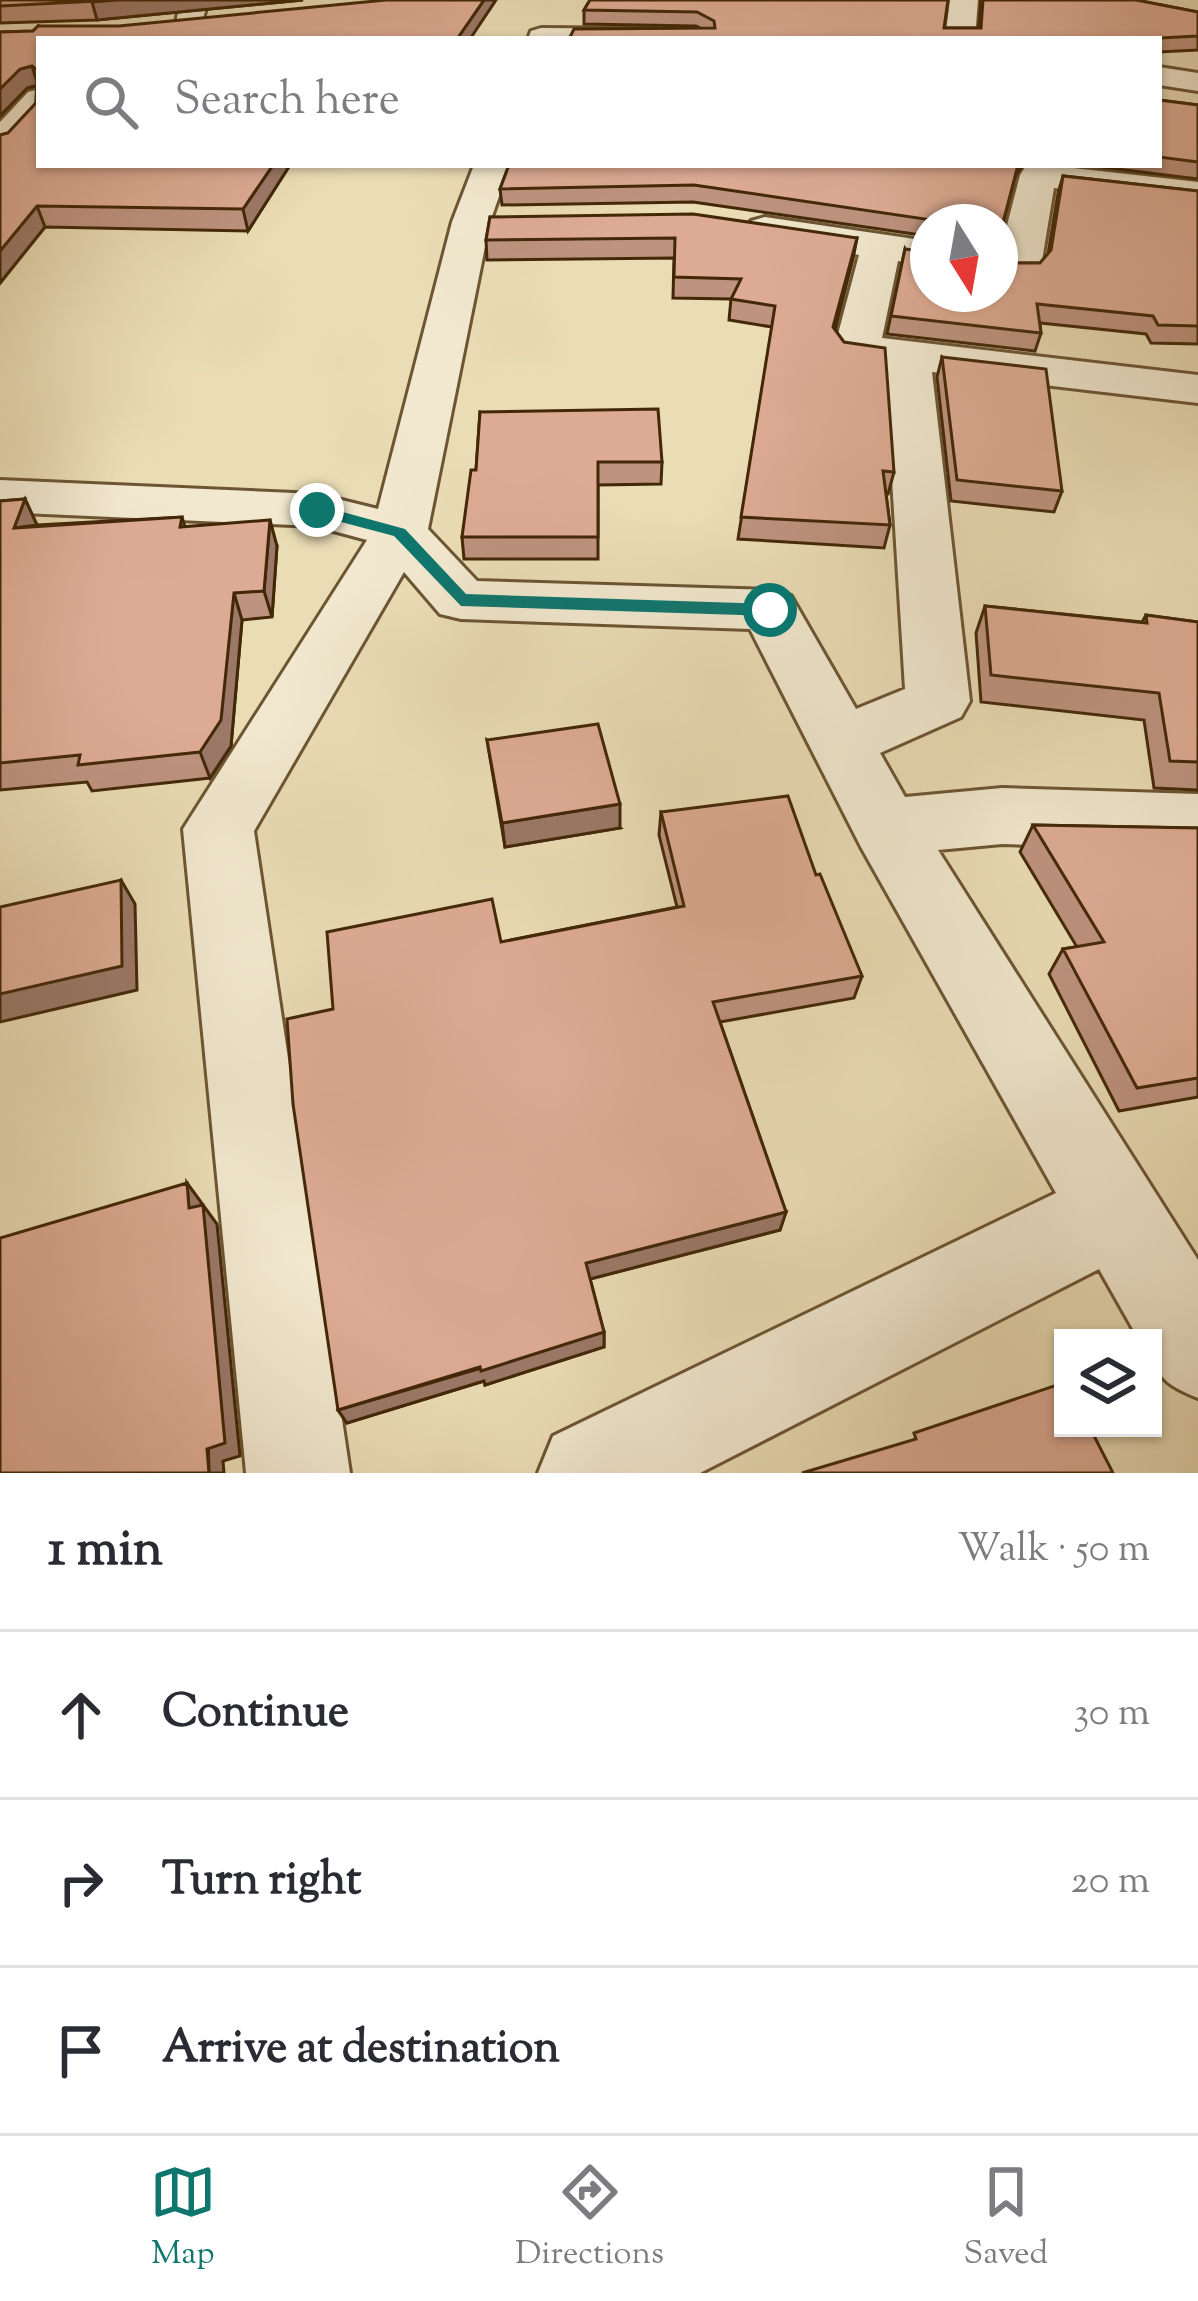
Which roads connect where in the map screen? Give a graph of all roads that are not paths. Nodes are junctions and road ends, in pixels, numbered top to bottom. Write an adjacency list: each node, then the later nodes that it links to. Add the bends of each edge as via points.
1 (555, 0): 3 (street)
2 (964, 0): 4 (street)
3 (542, 36)
4 (960, 36)
5 (1162, 76): 6 (street)
6 (1198, 82)
7 (36, 102): 8 (street)
8 (0, 143)
9 (1198, 193): 14 (street, via 1038,175)
10 (493, 203): 18 (street)
11 (716, 222): 12 (street)
12 (881, 246): 13 (street); 15 (street, via 857,349)
13 (910, 250)
14 (1018, 267)
15 (907, 355): 16 (street); 19 (street, via 938,701)
16 (1198, 388)
17 (0, 496): 18 (street, via 317,510)
18 (400, 532): 19 (street, via 461,600 770,610); 24 (street, via 218,829)
19 (842, 742): 21 (street)
20 (1198, 822): 21 (street, via 1002,816)
21 (886, 827): 22 (street)
22 (1116, 1212): 23 (street); 25 (street)
23 (1198, 1349)
24 (298, 1473)
25 (590, 1473)

